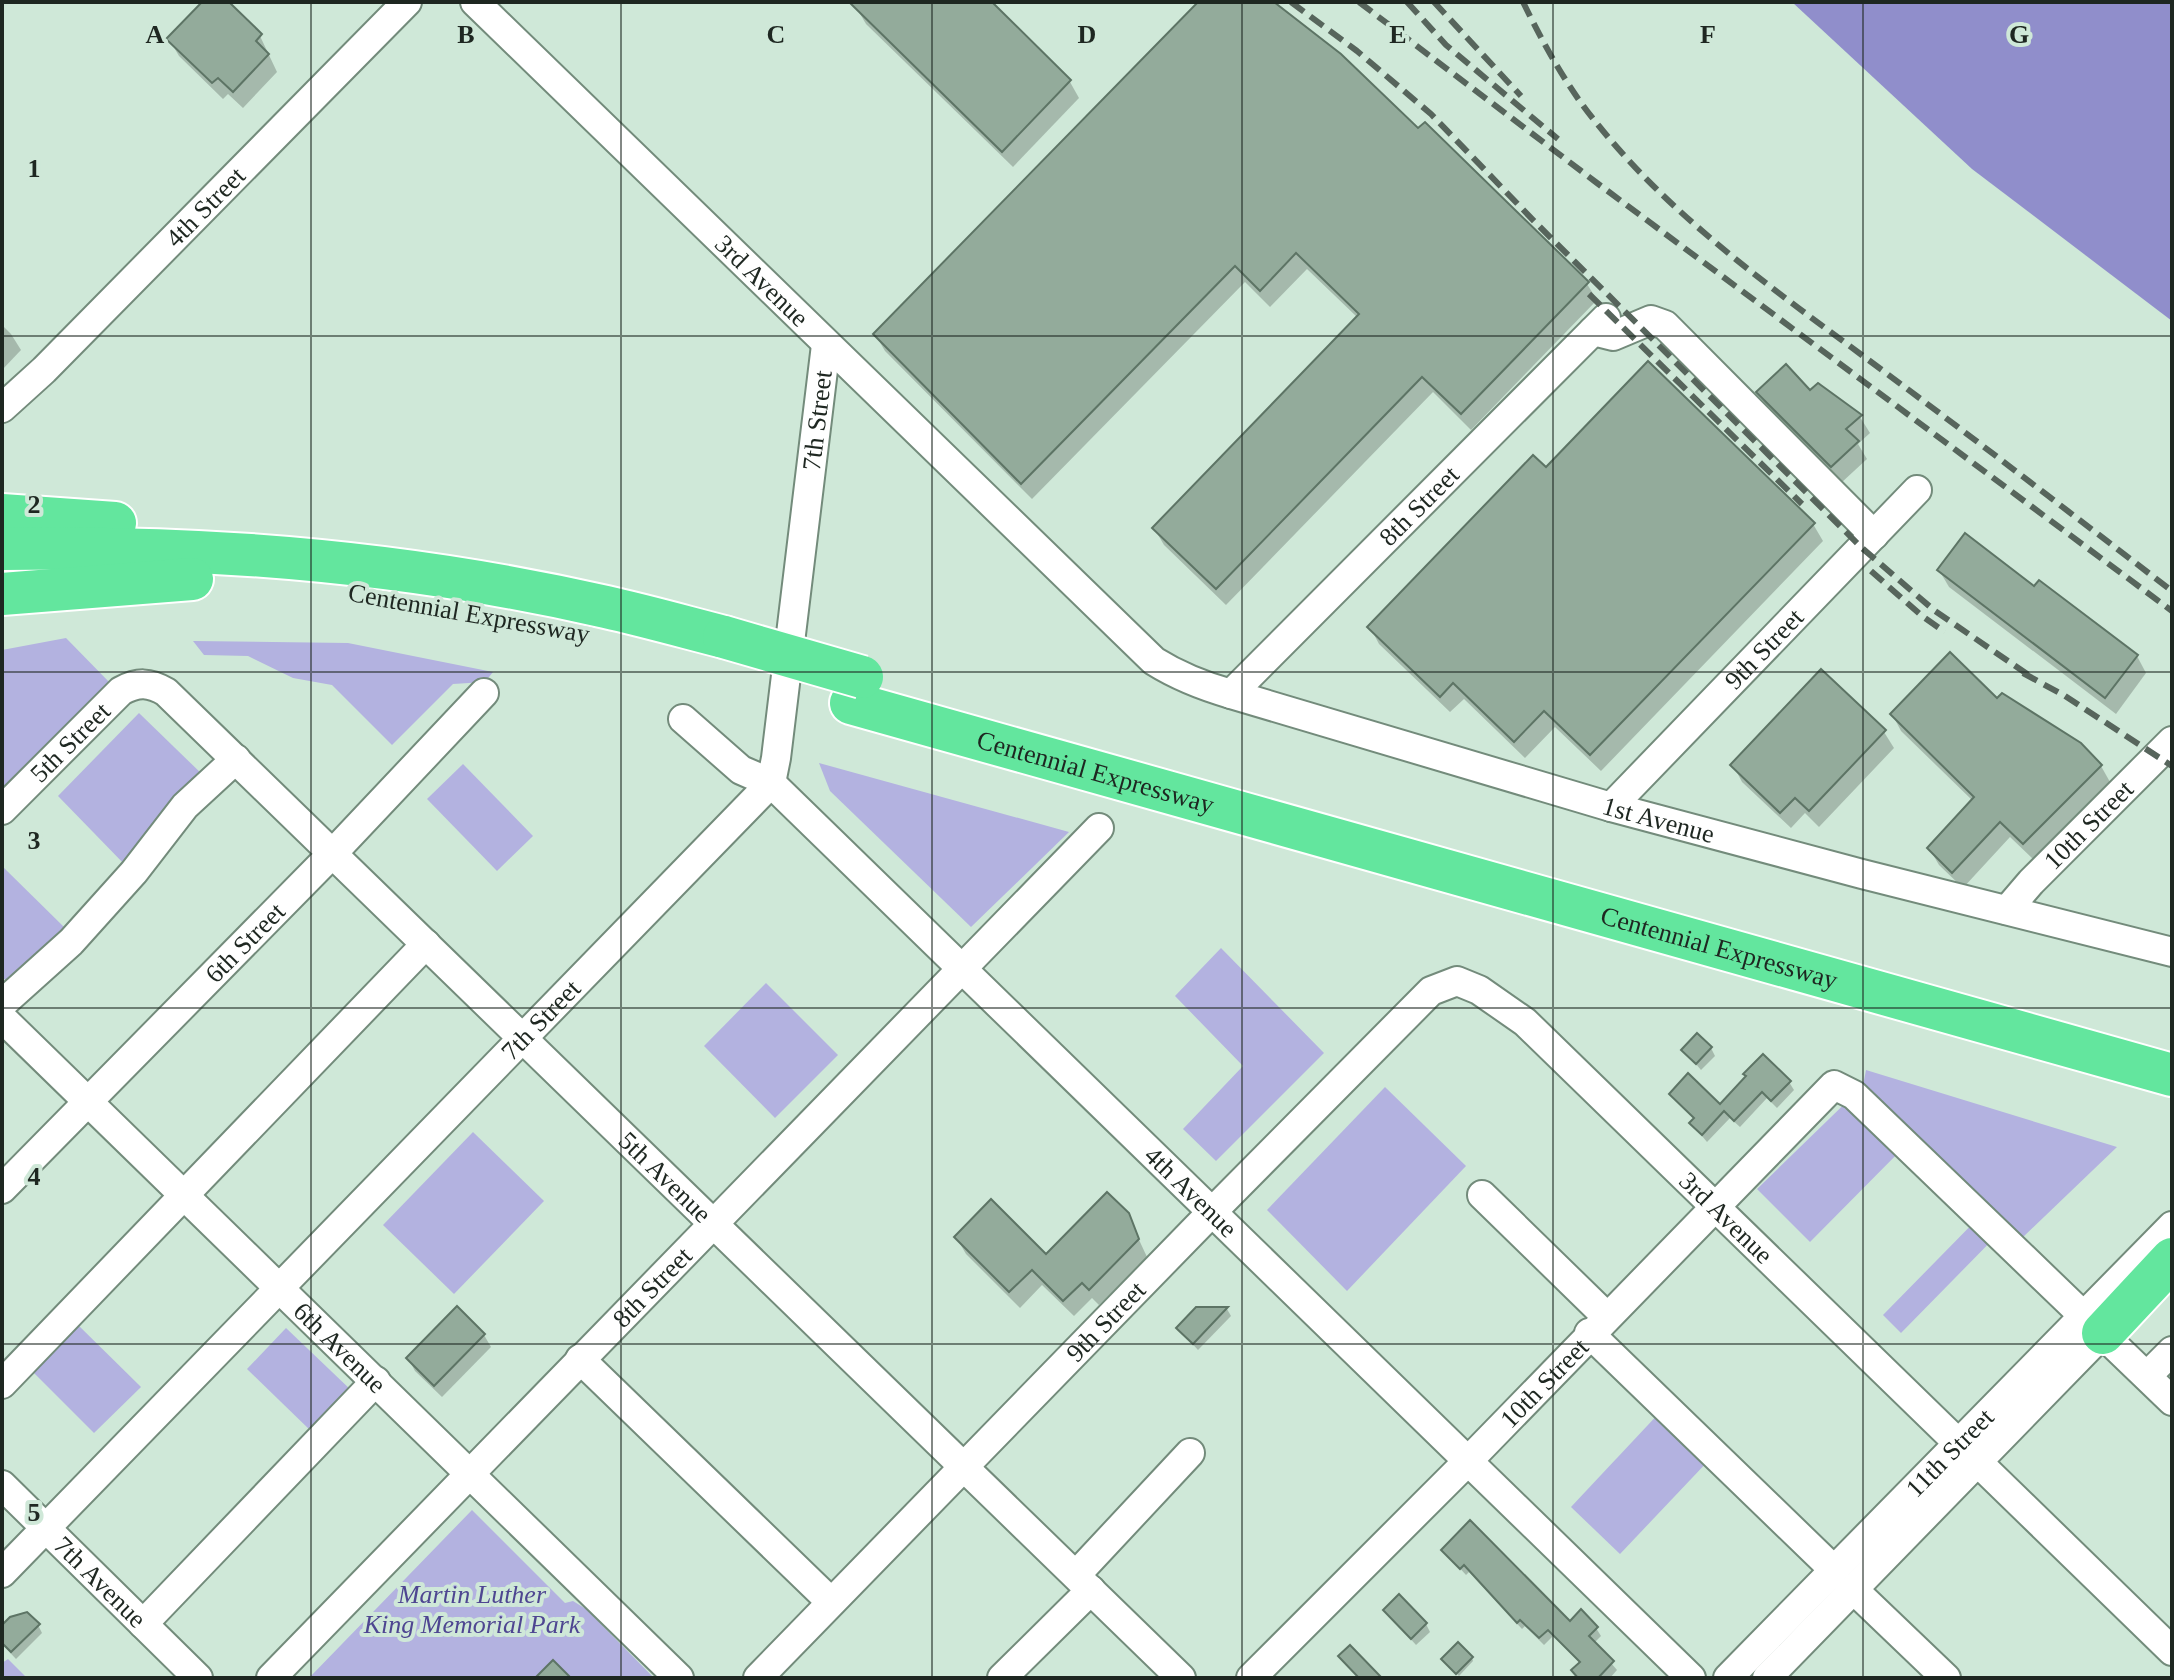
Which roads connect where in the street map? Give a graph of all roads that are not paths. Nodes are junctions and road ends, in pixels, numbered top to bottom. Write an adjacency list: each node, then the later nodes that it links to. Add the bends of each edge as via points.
1 (407, 2): 4 (street, 4th Street)
2 (475, 2): 3 (street, 3rd Avenue)
3 (826, 345): 14 (street, 3rd Avenue); 22 (street, 7th Street)
4 (2, 408)
5 (1917, 490): 7 (street, 9th Street)
6 (2, 515): 9 (highway, via 219,531)
7 (1874, 535): 18 (street, 8th Street, via 1665,325 1651,320 1613,336 1600,324); 23 (street, 9th Street)
8 (2, 549): 9 (highway, Centennial Expressway, via 147,549)
9 (432, 574): 13 (highway, Centennial Expressway, via 604,606)
10 (2, 577): 11 (highway, Centennial Expressway)
11 (192, 579): 12 (highway); 13 (highway, Centennial Expressway, via 367,593)
12 (2, 594)
13 (723, 652): 16 (highway, Centennial Expressway, bridge)
14 (1154, 661): 18 (street, 1st Avenue, via 1195,683)
15 (143, 683): 21 (street, 5th Avenue, via 166,692); 24 (street, 5th Street, via 121,691 102,708)
16 (856, 690): 35 (highway, Centennial Expressway, via 1045,726); 36 (highway, Centennial Expressway)
17 (484, 693): 26 (street, 6th Street)
18 (1231, 694): 23 (street, 1st Avenue)
19 (683, 719): 22 (street, 4th Avenue, via 741,770)
20 (2172, 741): 27 (street, 10th Street)
21 (236, 759): 26 (street, 5th Avenue); 32 (street, via 185,806 71,942)
22 (771, 783): 30 (street, 4th Avenue); 34 (street, 7th Street)
23 (1611, 807): 27 (street, 1st Avenue)
24 (2, 810)
25 (1099, 828): 30 (street, 8th Street)
26 (332, 854): 28 (street, 5th Avenue); 37 (street, 6th Street)
27 (2007, 910): 29 (street, 1st Avenue)
28 (426, 944): 34 (street, 5th Avenue); 39 (street)
29 (2172, 952)
30 (959, 968): 42 (street, 4th Avenue); 43 (street, 8th Street)
31 (1465, 982): 41 (street, 3rd Avenue, via 1525,1022); 42 (street, 9th Street, via 1431,991)
32 (2, 1004)
33 (2, 1018): 37 (street, 6th Avenue)
34 (524, 1039): 43 (street, 5th Avenue); 46 (street, 7th Street)
35 (2172, 1046)
36 (2172, 1075)
37 (87, 1101): 38 (street, 6th Street); 39 (street, 6th Avenue)
38 (2, 1189)
39 (183, 1195): 46 (street, 6th Avenue); 53 (street)
40 (1482, 1195): 48 (street)
41 (1716, 1207): 47 (street, 10th Street, via 1834,1085 1854,1095); 48 (street, 10th Street); 55 (street, 3rd Avenue)
42 (1212, 1212): 57 (street, 4th Avenue); 59 (street, 9th Street)
43 (714, 1223): 50 (street, 8th Street); 59 (street, 5th Avenue)
44 (2172, 1226): 47 (street, 11th Street)
45 (2172, 1259): 47 (highway)
46 (278, 1288): 52 (street, 6th Avenue); 62 (street, 7th Street)
47 (2093, 1324): 51 (street); 55 (street, 11th Street); 58 (street, 11th Street)
48 (1598, 1325): 57 (street, 10th Street); 63 (street)
49 (2172, 1351): 51 (street)
50 (580, 1359): 60 (street, 8th Street); 67 (street)
51 (2147, 1376): 54 (street)
52 (376, 1381): 60 (street, 6th Avenue); 68 (street)
53 (2, 1384)
54 (2172, 1401)
55 (1958, 1443): 58 (street, 3rd Avenue); 63 (street, 11th Street)
56 (1190, 1453): 65 (street)
57 (1468, 1461): 76 (street, 10th Street); 77 (street, 4th Avenue)
58 (1979, 1463): 66 (street, 11th Street); 69 (street, 3rd Avenue)
59 (964, 1466): 65 (street, 5th Avenue); 67 (street, 9th Street)
60 (469, 1473): 71 (street, 8th Street); 72 (street, 6th Avenue)
61 (2, 1485): 62 (street, 7th Avenue)
62 (46, 1528): 64 (street, 7th Street); 68 (street, 7th Avenue)
63 (1833, 1569): 78 (street, 11th Street)
64 (2, 1573)
65 (1084, 1582): 74 (street); 75 (street, 5th Avenue)
66 (1854, 1590): 79 (street, 11th Street); 80 (street)
67 (831, 1602): 73 (street, 9th Street)
68 (143, 1624): 70 (street, 7th Avenue)
69 (2172, 1651)
70 (198, 1678)
71 (271, 1678)
72 (679, 1678)
73 (758, 1678)
74 (1002, 1678)
75 (1181, 1678)
76 (1251, 1678)
77 (1691, 1678)
78 (1728, 1678)
79 (1767, 1678)
80 (1946, 1678)

